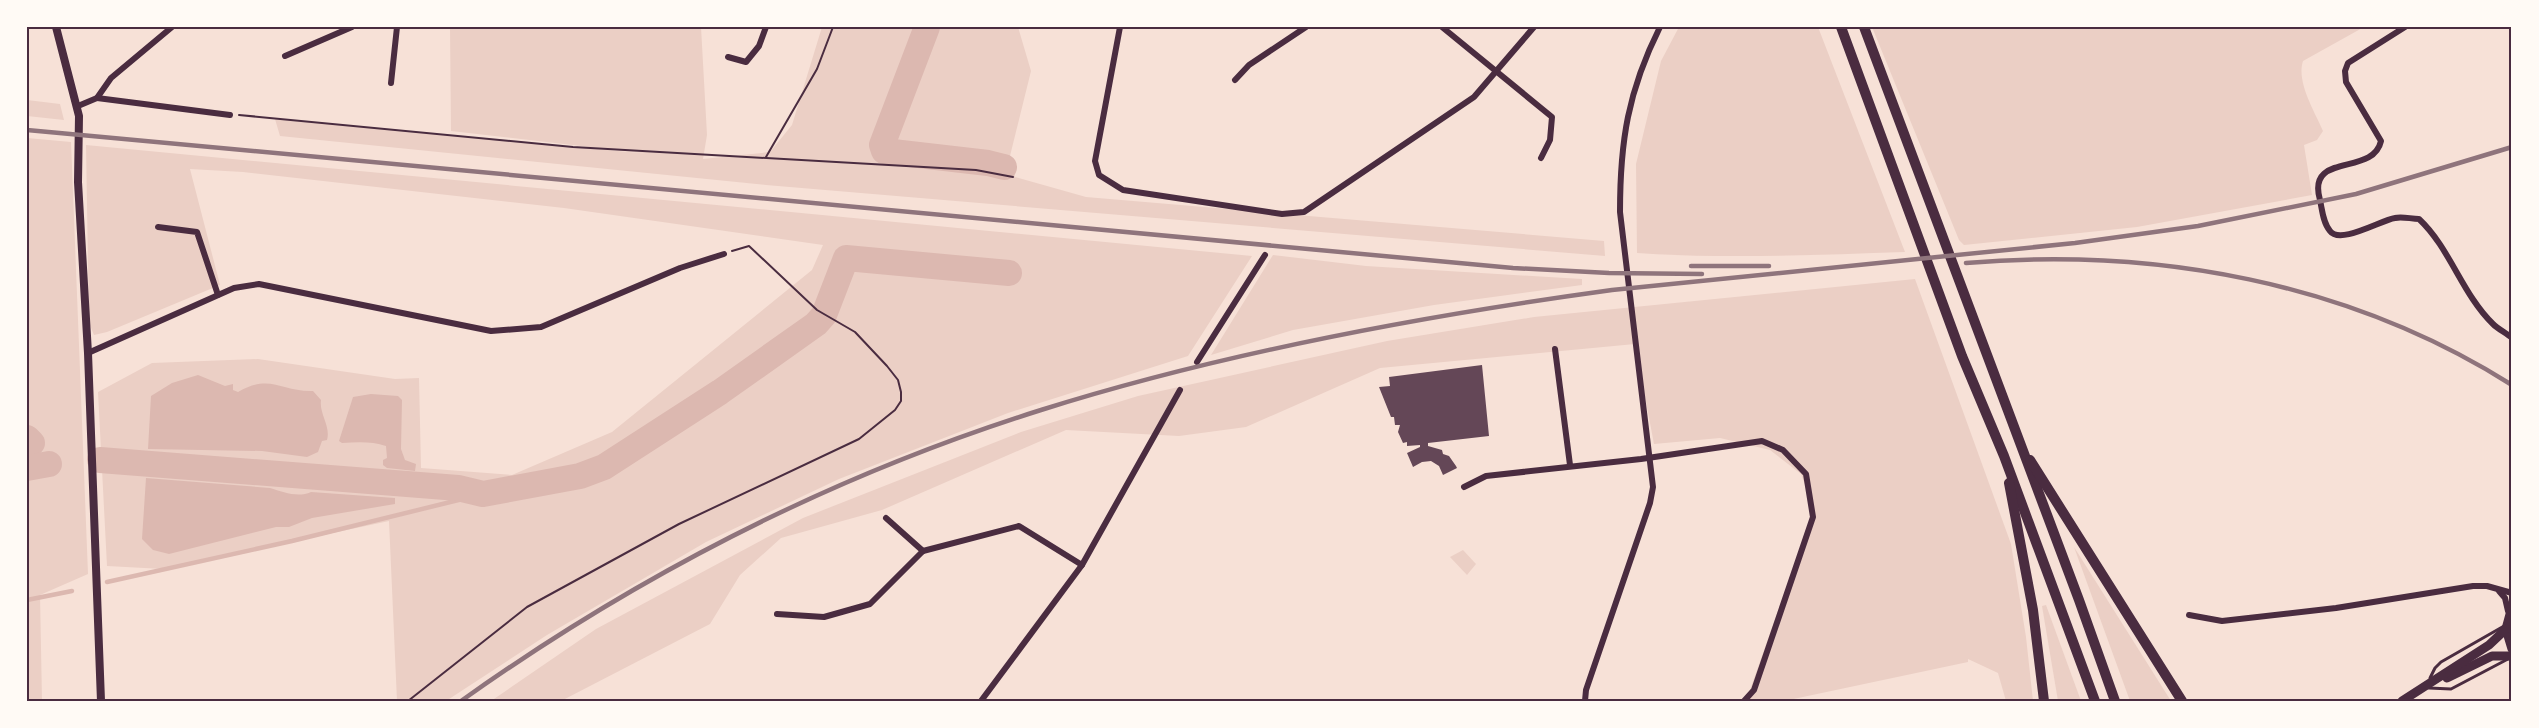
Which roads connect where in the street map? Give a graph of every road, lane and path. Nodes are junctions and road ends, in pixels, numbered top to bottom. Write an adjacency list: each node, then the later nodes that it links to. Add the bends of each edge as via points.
1 (56, 27): 21 (street)
2 (172, 27): 20 (street, via 111,78)
3 (352, 27): 15 (street)
4 (397, 27): 19 (street)
5 (766, 27): 16 (street, via 746,62)
6 (833, 27): 23 (path, via 817,69)
7 (1120, 27): 17 (street, via 1095,161 1099,175 1123,190 1282,214 1304,212 1474,97)
8 (1306, 27): 18 (street, via 1249,65)
9 (1442, 27): 17 (street)
10 (1534, 27): 17 (street)
11 (1660, 27): 37 (street, via 1634,88 1620,174 1620,212)
12 (1841, 27): 36 (highway, via 1962,356)
13 (1864, 27): 35 (highway)
14 (2405, 27): 30 (street, via 2348,63 2346,82 2380,141 2379,149 2363,160 2322,174 2318,195 2326,223 2330,231 2339,235 2396,217 2419,219 2493,324)
15 (285, 56)
16 (728, 57)
17 (1497, 73): 24 (street, via 1552,117 1550,140)
18 (1235, 80)
19 (392, 82)
20 (98, 98): 21 (street); 22 (street)
21 (78, 106): 32 (street, via 78,182)
22 (230, 115): 23 (path, via 573,147)
23 (766, 158): 25 (path, via 976,170)
24 (1541, 158)
25 (1013, 177)
26 (158, 227): 29 (street, via 197,232)
27 (724, 254): 29 (street, via 531,328 491,331 259,284); 52 (path, via 749,246 817,310 855,332 898,380 902,392 895,410 859,439 679,524 527,607)
28 (1265, 255): 33 (street)
29 (218, 295): 32 (street)
30 (2512, 338)
31 (1555, 349): 38 (street)
32 (88, 353): 51 (street)
33 (1197, 362)
34 (1180, 390): 42 (street)
35 (2018, 440): 58 (highway); 59 (highway)
36 (2004, 456): 56 (highway, via 2033,610); 57 (highway)
37 (1648, 458): 38 (street); 54 (street, via 1653,487 1650,503); 55 (street, via 1762,441 1783,450 1806,474 1813,517 1754,690)
38 (1570, 465): 39 (street, via 1486,476)
39 (1464, 487)
40 (886, 518): 41 (street)
41 (923, 551): 42 (street, via 1019,526); 45 (street, via 870,604 824,617)
42 (1082, 565): 53 (street)
43 (2498, 591): 44 (street); 46 (street, via 2473,585 2336,608 2222,621); 47 (street, via 2508,602)
44 (2512, 593)
45 (777, 614)
46 (2189, 615)
47 (2508, 619): 48 (main road); 50 (main road, via 2489,645)
48 (2512, 649)
49 (2512, 656): 50 (main road, via 2492,656)
50 (2430, 685): 60 (main road)
51 (101, 701)
52 (408, 701)
53 (981, 701)
54 (1585, 701)
55 (1744, 701)
56 (2044, 701)
57 (2095, 701)
58 (2115, 701)
59 (2182, 701)
60 (2402, 701)

